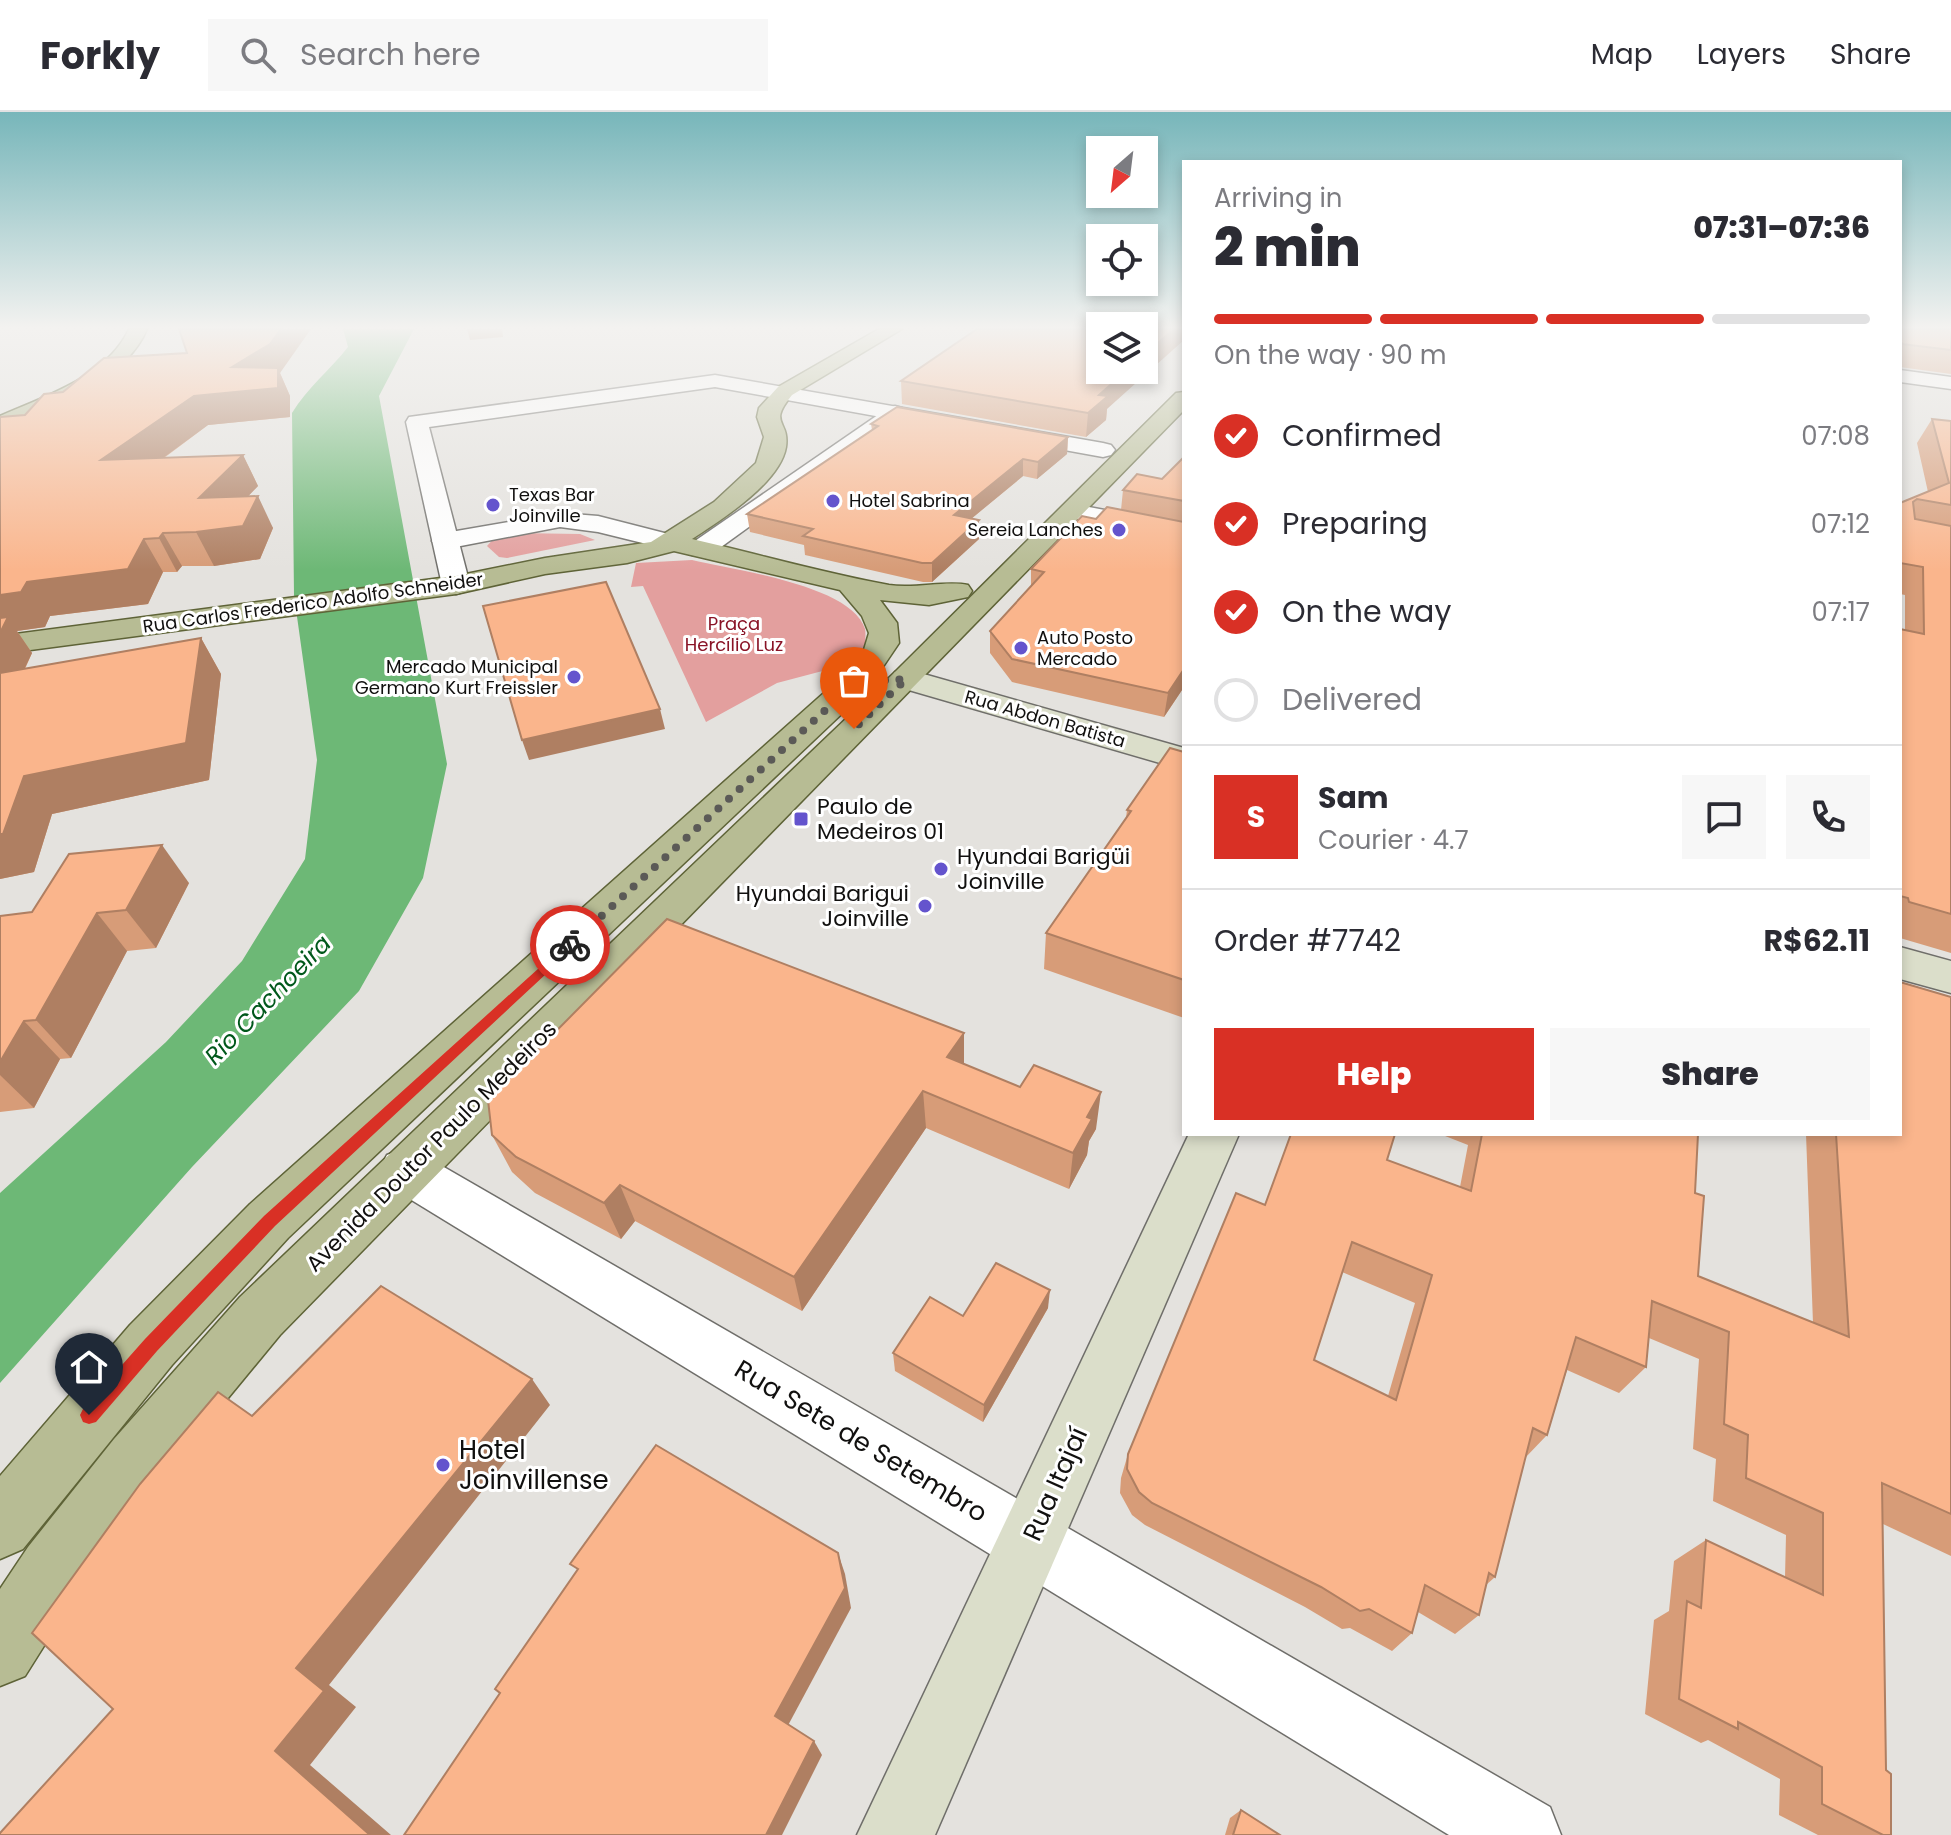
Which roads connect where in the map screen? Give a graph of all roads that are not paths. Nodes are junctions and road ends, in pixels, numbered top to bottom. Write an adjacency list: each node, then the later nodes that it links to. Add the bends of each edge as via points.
1 (28, 409): 8 (main road)
2 (506, 409): 12 (street, via 417,422)
3 (770, 409): 13 (main road, via 775,437 767,466 723,507)
4 (881, 409): 7 (street)
5 (1160, 409): 9 (main road)
6 (1168, 409): 10 (main road, Avenida Doutor Paulo Medeiros)
7 (895, 412): 9 (street); 14 (street)
8 (0, 424)
9 (1103, 450): 17 (main road)
10 (1073, 511): 11 (street); 19 (main road, Avenida Doutor Paulo Medeiros)
11 (1182, 533)
12 (445, 541): 13 (street, via 560,520); 16 (street)
13 (671, 542): 14 (main road); 16 (main road, Rua Carlos Frederico Adolfo Schneider, via 643,553 558,563)
14 (701, 549): 15 (main road)
15 (851, 586): 17 (main road, via 912,596); 20 (main road, Avenida Doutor Paulo Medeiros, via 886,628 882,651)
16 (445, 587): 18 (main road, Rua Carlos Frederico Adolfo Schneider)
17 (958, 591): 19 (main road, via 911,639)
18 (0, 645)
19 (906, 679): 20 (main road); 21 (main road, Rua Abdon Batista); 25 (main road, Avenida Doutor Paulo Medeiros)
20 (856, 682): 25 (main road, Avenida Doutor Paulo Medeiros)
21 (1182, 758)
22 (1902, 964): 23 (main road)
23 (1951, 977)
24 (1213, 1136): 27 (main road, Rua Itajaí)
25 (386, 1152): 26 (main road, Avenida Doutor Paulo Medeiros, via 269,1221 89,1415); 27 (street, Rua Sete de Setembro); 28 (main road, Avenida Doutor Paulo Medeiros, via 52,1571)
26 (0, 1526)
27 (1029, 1541): 29 (main road, Rua Itajaí); 30 (street, Rua Sete de Setembro)
28 (0, 1651)
29 (896, 1835)
30 (1522, 1835)

